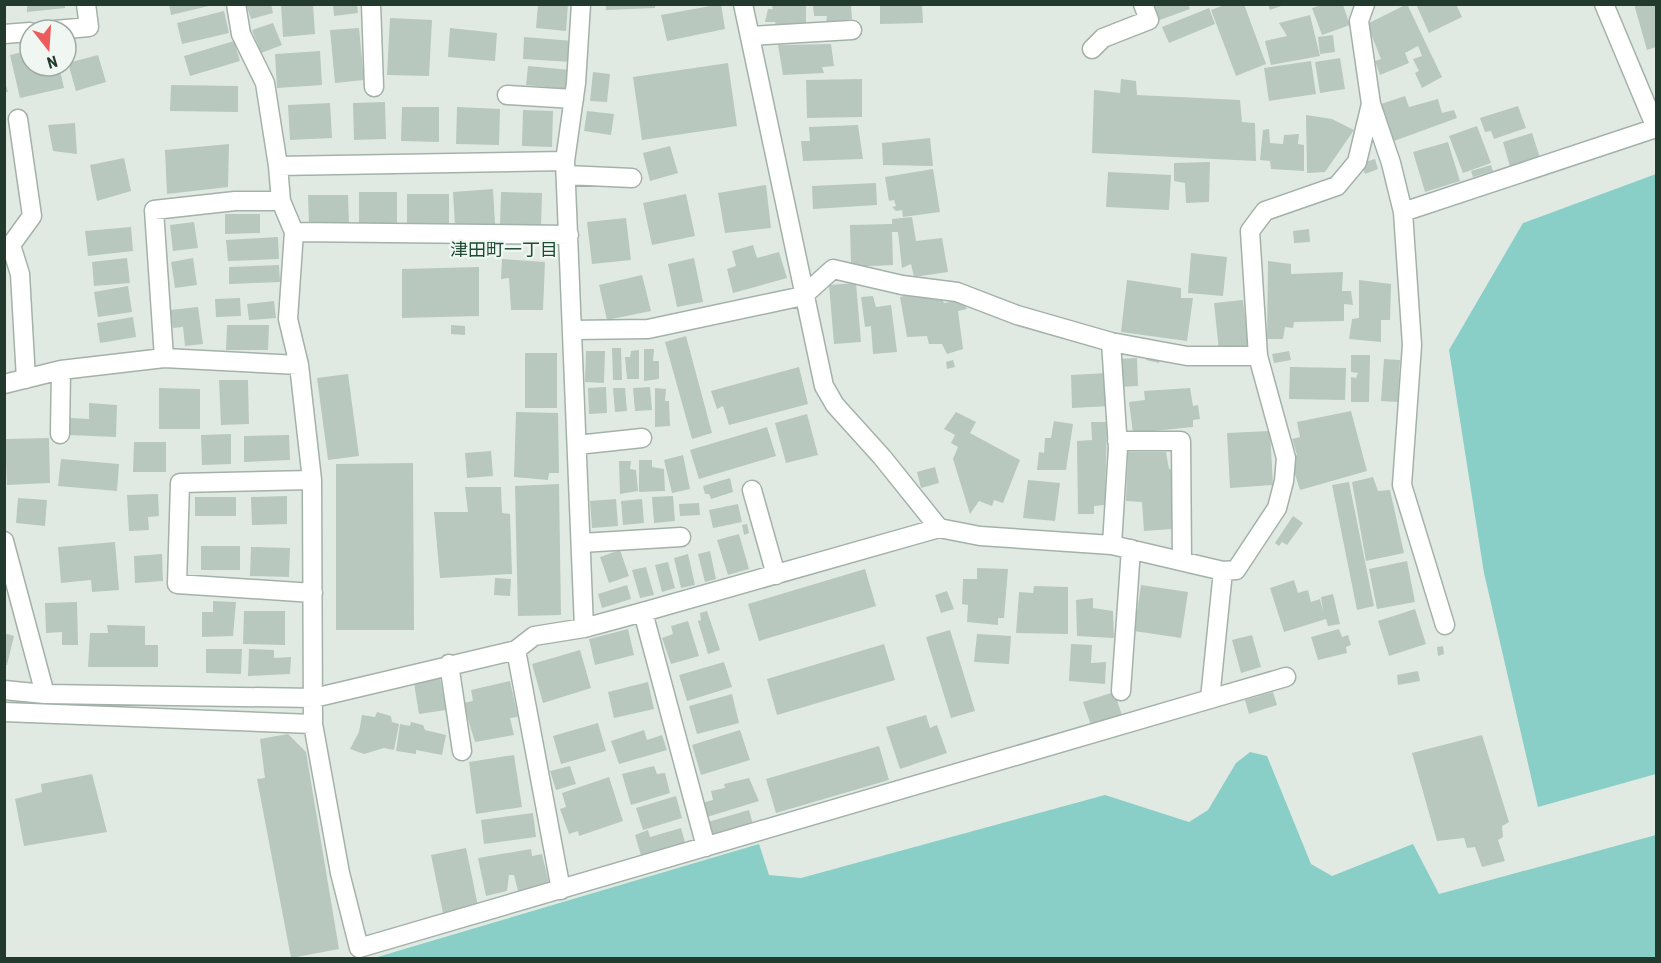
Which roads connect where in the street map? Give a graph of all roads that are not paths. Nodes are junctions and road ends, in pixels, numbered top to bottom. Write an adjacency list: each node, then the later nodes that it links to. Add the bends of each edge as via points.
1 (86, 4): 9 (street, via 89,27)
2 (236, 4): 19 (street, via 241,33 265,83)
3 (371, 4): 13 (street)
4 (581, 4): 15 (street)
5 (743, 4): 11 (street)
6 (1143, 4): 12 (street, via 1149,20 1103,38)
7 (1604, 4): 18 (street)
8 (1365, 5): 16 (street, via 1359,21)
9 (78, 28)
10 (852, 30): 11 (street)
11 (750, 36): 27 (street)
12 (1092, 49)
13 (374, 87)
14 (507, 95): 15 (street)
15 (574, 99): 20 (street)
16 (1371, 104): 23 (street); 30 (street, via 1357,162 1337,186 1265,211 1250,231)
17 (18, 119): 26 (street, via 32,216)
18 (1656, 128): 23 (street)
19 (278, 166): 20 (street); 22 (street)
20 (565, 168): 21 (street); 25 (street)
21 (632, 178)
22 (281, 201): 24 (street); 31 (street, via 235,201 154,210)
23 (1403, 212): 53 (street, via 1412,345 1402,485)
24 (294, 232): 25 (street); 32 (street, via 288,319)
25 (569, 235): 28 (street)
26 (8, 245): 34 (street, via 20,274)
27 (803, 296): 28 (street, via 648,329); 29 (street, via 833,269 902,285 957,292 1017,315); 42 (street, via 824,386 835,405)
28 (573, 330): 39 (street)
29 (1111, 342): 30 (street, via 1187,356); 38 (street)
30 (1258, 356): 49 (street, via 1286,458 1284,481 1277,508 1244,561 1236,570)
31 (164, 358): 32 (street); 33 (street)
32 (299, 365): 40 (street)
33 (62, 370): 34 (street); 36 (street)
34 (26, 379): 35 (street)
35 (4, 384)
36 (60, 434)
37 (642, 438): 39 (street)
38 (1117, 441): 46 (street); 48 (street, via 1181,441)
39 (577, 445): 45 (street)
40 (312, 480): 51 (street); 51 (street, via 180,483 177,584)
41 (752, 490): 50 (street)
42 (939, 528): 46 (street, via 980,536); 50 (street)
43 (681, 537): 45 (street)
44 (4, 541): 60 (street)
45 (581, 543): 54 (street)
46 (1112, 545): 47 (street)
47 (1131, 549): 48 (street); 59 (street)
48 (1182, 561): 49 (street)
49 (1223, 571): 62 (street)
50 (776, 575): 52 (street)
51 (313, 593): 61 (street)
52 (643, 612): 54 (street); 66 (street)
53 (1445, 626)
54 (584, 628): 55 (street, via 534,636)
55 (516, 650): 56 (street); 67 (street)
56 (448, 664): 61 (street); 65 (street)
57 (1286, 677): 62 (street)
58 (4, 690): 60 (street)
59 (1121, 691)
60 (45, 694): 61 (street)
61 (314, 698): 64 (street)
62 (1210, 699): 66 (street)
63 (4, 712): 64 (street)
64 (313, 724): 67 (street, via 358,948)
65 (462, 751)
66 (706, 848): 67 (street)
67 (561, 890)

